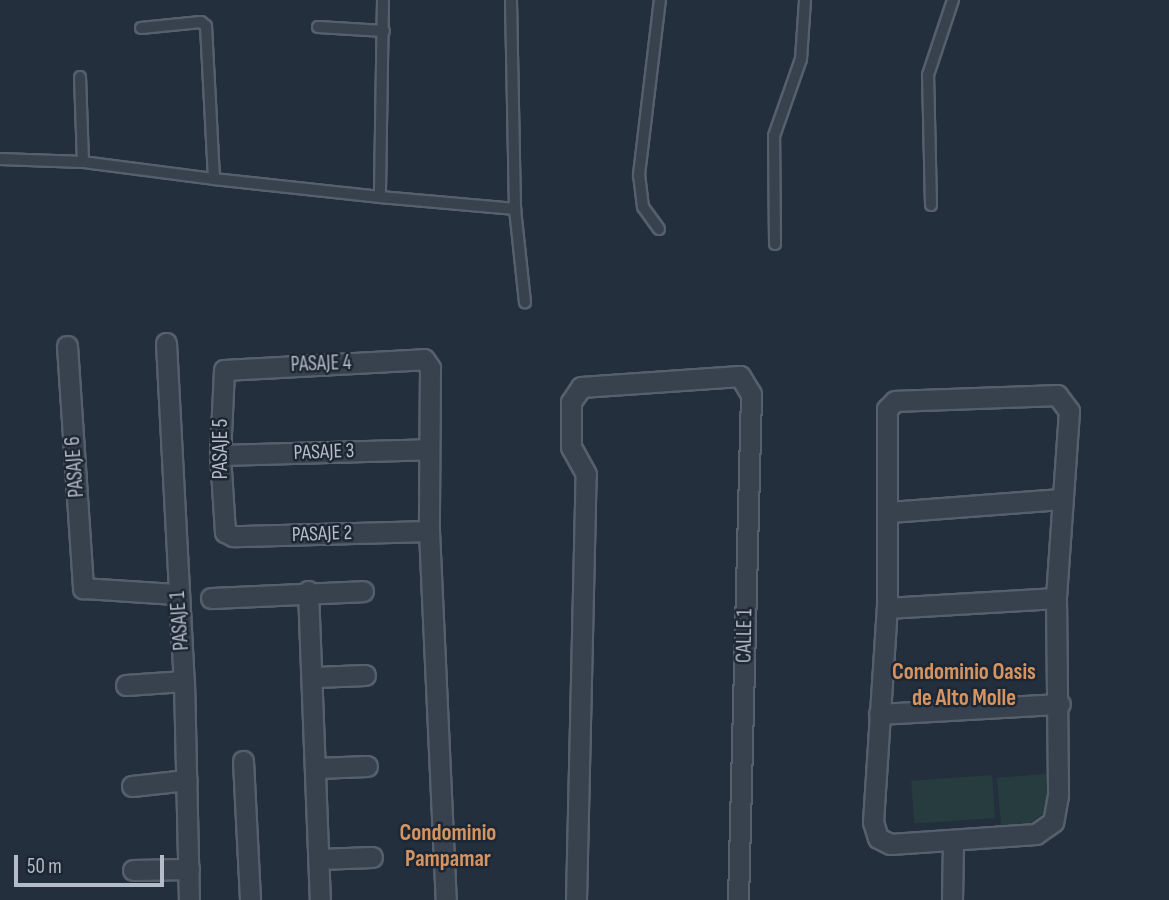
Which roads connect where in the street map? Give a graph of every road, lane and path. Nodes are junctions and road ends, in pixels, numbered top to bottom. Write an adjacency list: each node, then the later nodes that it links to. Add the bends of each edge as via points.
1 (383, 0): 8 (lane)
2 (510, 0): 15 (lane)
3 (660, 0): 16 (lane, via 639,175 643,207)
4 (806, 0): 17 (lane, via 801,59 774,136)
5 (953, 0): 14 (lane, via 928,75)
6 (318, 27): 8 (lane)
7 (141, 28): 12 (lane, via 201,22 206,26)
8 (384, 30): 13 (lane)
9 (80, 77): 11 (lane)
10 (0, 159): 11 (lane)
11 (83, 162): 12 (lane)
12 (214, 179): 13 (lane)
13 (380, 197): 15 (lane)
14 (931, 205)
15 (515, 209): 18 (lane)
16 (659, 229)
17 (775, 244)
18 (526, 302)
19 (166, 343): 30 (street, PASAJE 1)
20 (67, 346): 30 (street, PASAJE 6, via 83,588)
21 (221, 376): 22 (street, PASAJE 4, via 229,367 424,359 430,369); 23 (street, PASAJE 5)
22 (429, 449): 23 (street, PASAJE 3); 27 (street)
23 (220, 455): 26 (street, PASAJE 5)
24 (1062, 499): 25 (street); 25 (street, via 1069,411 1057,395 895,401 884,420); 32 (street)
25 (889, 512): 33 (street)
26 (222, 523): 27 (street, PASAJE 2, via 233,536)
27 (429, 531): 53 (street)
28 (308, 591): 29 (street); 31 (street); 35 (street)
29 (362, 591)
30 (177, 594): 36 (street, PASAJE 1)
31 (211, 598)
32 (1056, 598): 33 (street); 38 (street)
33 (887, 608): 39 (street)
34 (365, 675): 35 (street)
35 (314, 677): 42 (street)
36 (184, 681): 37 (street); 43 (street, PASAJE 1)
37 (126, 685)
38 (1060, 704): 39 (street); 45 (street, via 1053,822 1036,835)
39 (880, 715): 45 (street, via 873,822 878,838 890,844)
40 (243, 761): 51 (street)
41 (367, 766): 42 (street)
42 (317, 768): 47 (street)
43 (187, 780): 44 (street); 48 (street, PASAJE 1)
44 (132, 786)
45 (953, 843): 56 (street)
46 (372, 857): 47 (street)
47 (319, 859): 52 (street)
48 (190, 869): 49 (street); 50 (street, PASAJE 1)
49 (133, 870)
50 (189, 900)
51 (250, 900)
52 (320, 900)
53 (446, 900)
54 (576, 900): 55 (street, CALLE 1, via 586,474 571,447 570,402 582,387 740,376 751,394)
55 (738, 900)
56 (952, 900)

